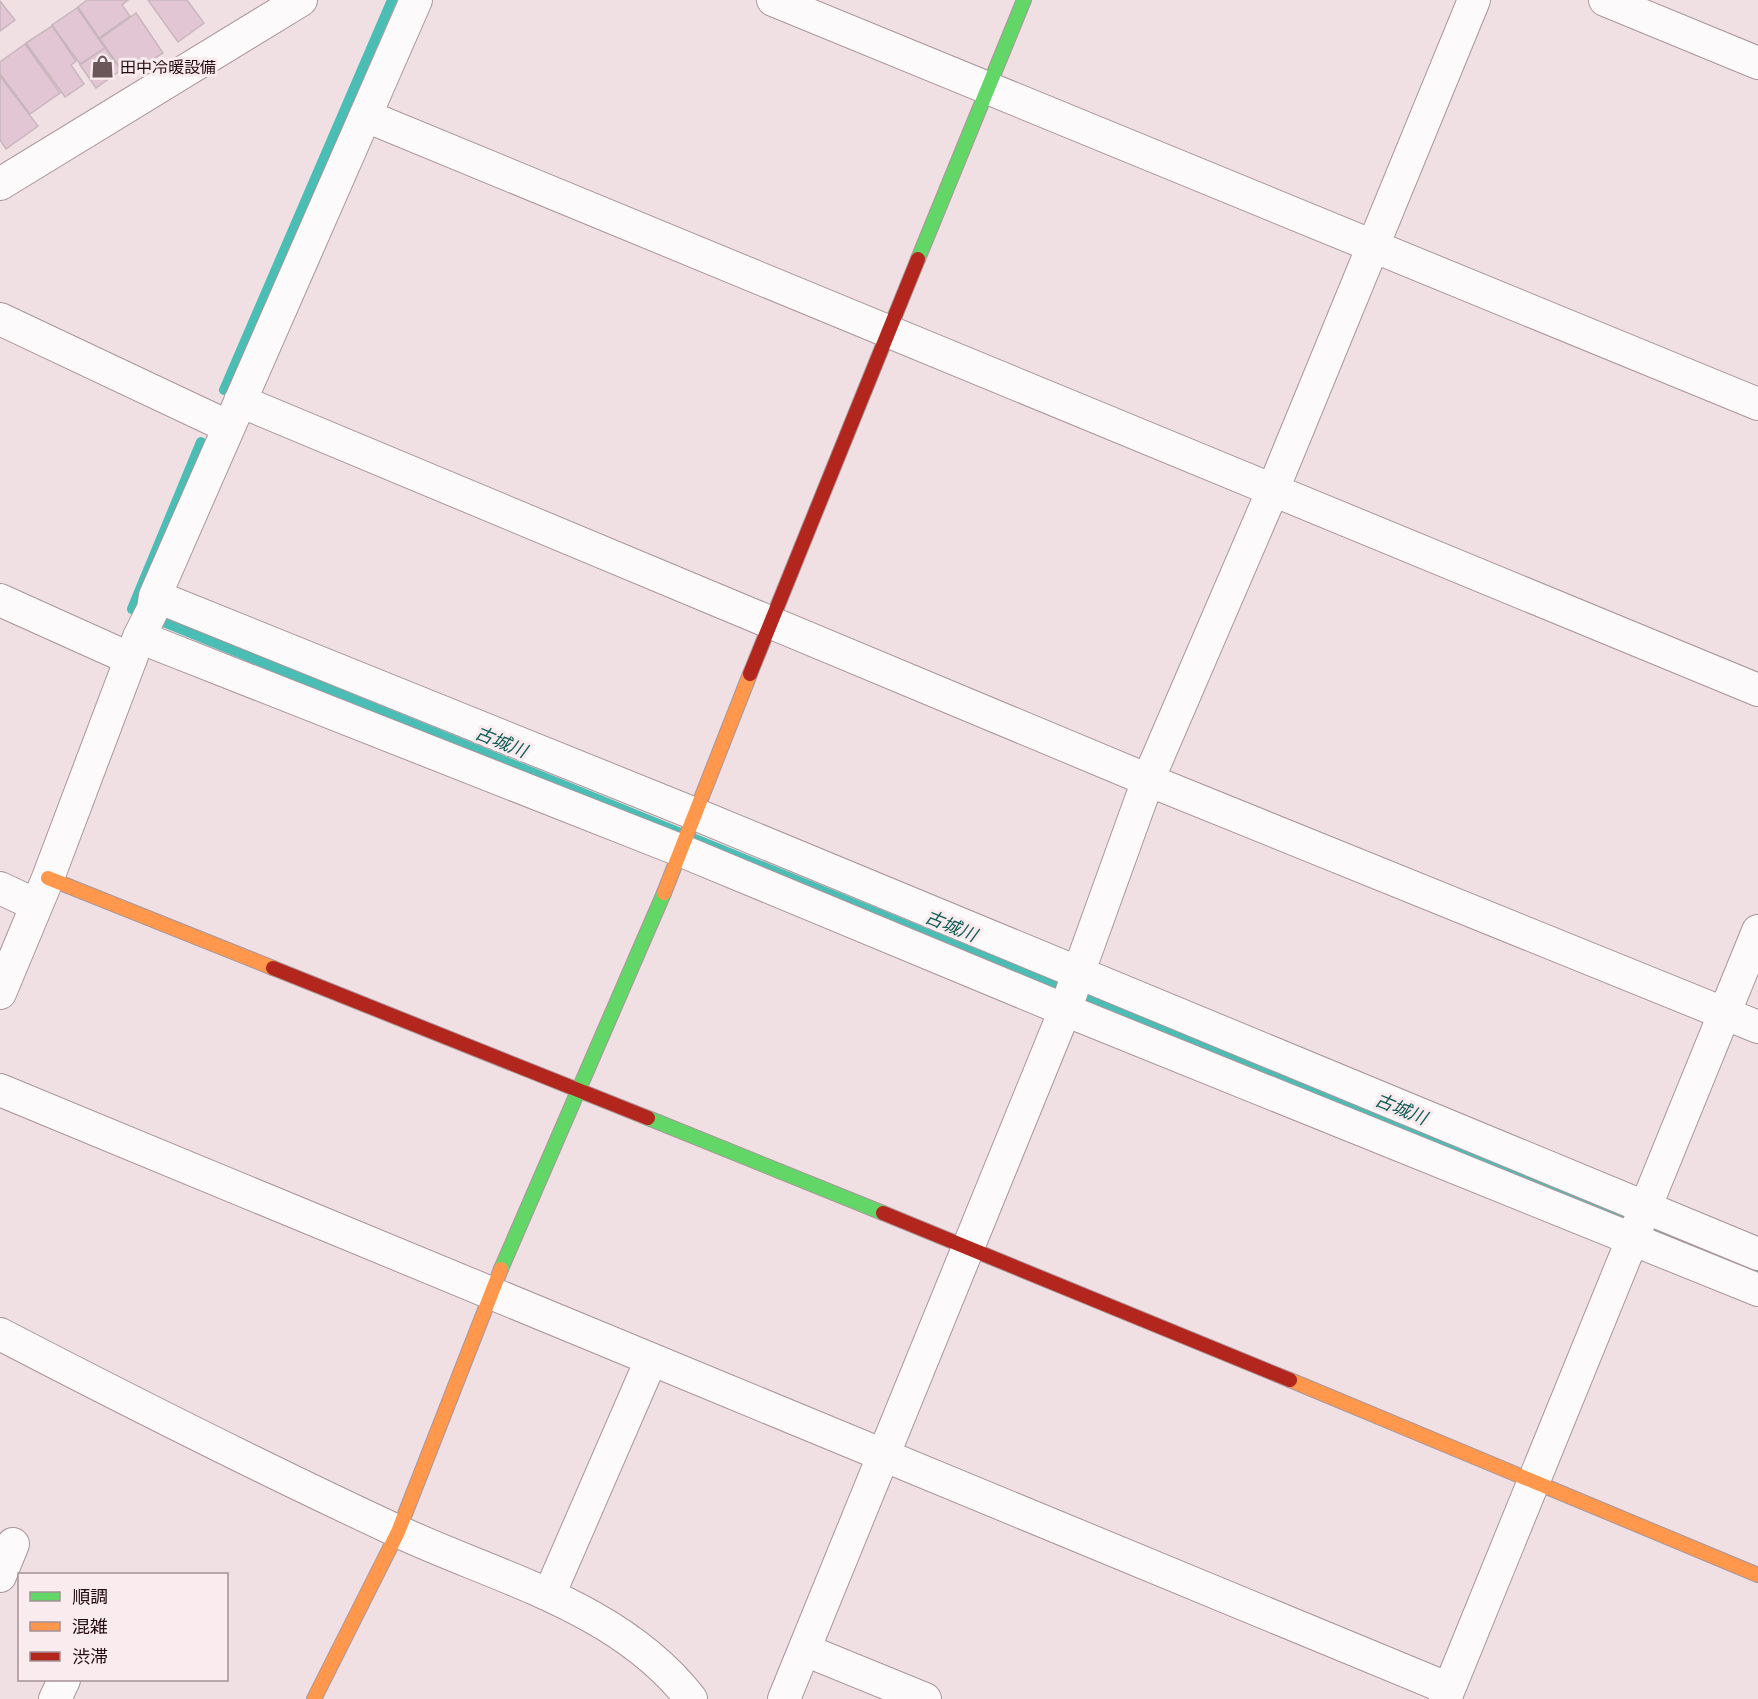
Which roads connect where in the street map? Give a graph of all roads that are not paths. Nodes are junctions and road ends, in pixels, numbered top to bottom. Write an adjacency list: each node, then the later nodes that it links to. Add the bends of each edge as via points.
1 (301, 0): 10 (street)
2 (416, 0): 9 (street)
3 (773, 0): 8 (street)
4 (1024, 0): 8 (street)
5 (1474, 0): 11 (street)
6 (1605, 0): 7 (street)
7 (1758, 63)
8 (987, 90): 11 (street); 13 (street)
9 (366, 117): 13 (street); 15 (street)
10 (0, 184)
11 (1371, 247): 14 (street); 16 (street)
12 (0, 319): 15 (street)
13 (888, 334): 16 (street); 18 (street)
14 (1758, 404)
15 (234, 414): 18 (street); 19 (street)
16 (1272, 492): 20 (street); 21 (street)
17 (0, 600): 19 (street)
18 (771, 623): 21 (street); 22 (street)
19 (145, 625): 22 (street); 23 (street); 25 (street)
20 (1758, 690)
21 (1148, 780): 27 (street); 30 (street)
22 (695, 814): 23 (street); 27 (street)
23 (681, 851): 29 (street); 33 (street)
24 (0, 888): 25 (street)
25 (42, 891): 28 (street); 33 (street)
26 (1758, 931): 30 (street)
27 (1077, 973): 29 (street); 34 (street)
28 (0, 993)
29 (1065, 1010): 35 (street); 36 (street)
30 (1725, 1013): 31 (street); 34 (street)
31 (1758, 1026)
32 (0, 1090): 39 (street)
33 (580, 1090): 36 (street); 39 (street)
34 (1645, 1209): 35 (street); 37 (street)
35 (1633, 1238): 38 (street); 43 (street)
36 (967, 1249): 42 (street); 43 (street)
37 (1758, 1254)
38 (1758, 1290)
39 (490, 1295): 41 (street); 44 (street)
40 (0, 1334): 44 (street, via 198,1436)
41 (651, 1360): 42 (street); 48 (street)
42 (885, 1453): 49 (street); 51 (street)
43 (1534, 1480): 46 (street); 51 (street)
44 (398, 1532): 48 (street); 53 (street)
45 (14, 1544): 47 (street)
46 (1758, 1575)
47 (0, 1576)
48 (549, 1595): 54 (street, via 623,1635 672,1674)
49 (805, 1650): 55 (street); 56 (street)
50 (64, 1681): 52 (street)
51 (1447, 1694)
52 (55, 1699)
53 (314, 1699)
54 (691, 1699)
55 (784, 1699)
56 (925, 1699)

